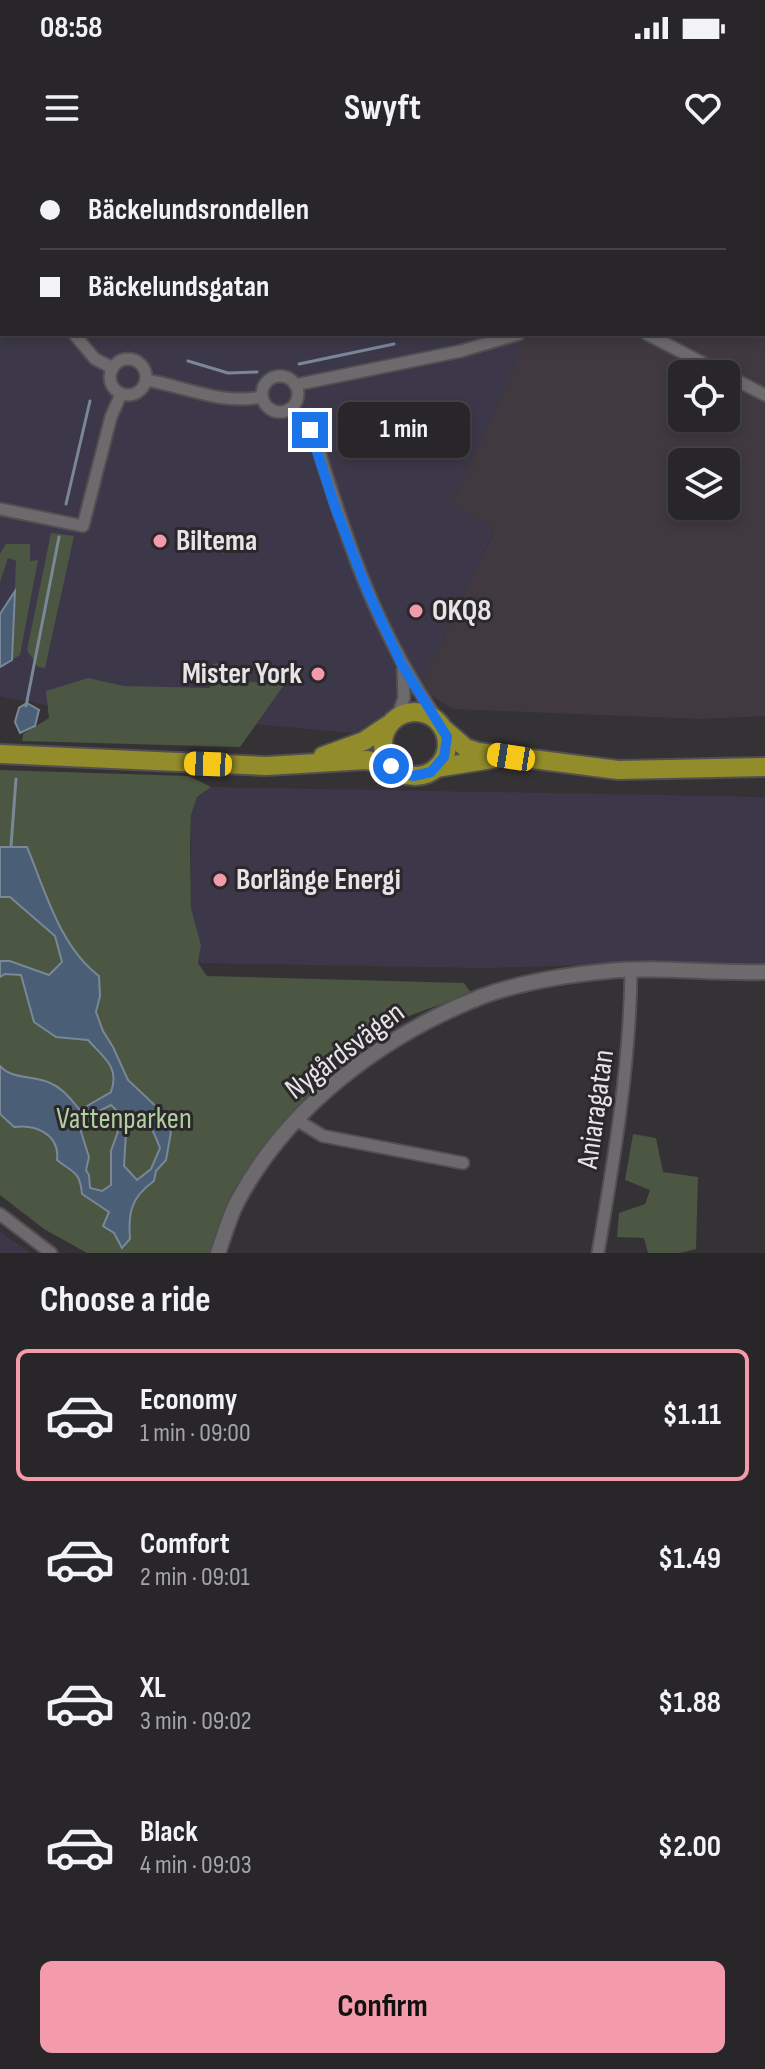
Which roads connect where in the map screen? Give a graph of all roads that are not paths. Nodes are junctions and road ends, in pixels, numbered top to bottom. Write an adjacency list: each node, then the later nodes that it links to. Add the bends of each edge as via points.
1 (76, 336): 5 (street, via 95,359)
2 (651, 336): 4 (street)
3 (499, 337): 8 (street, via 461,351)
4 (698, 360)
5 (113, 368): 6 (street, via 122,360 134,360); 9 (street, via 112,386)
6 (146, 380): 9 (street, via 137,393); 11 (street, via 227,400)
7 (740, 382): 10 (street)
8 (295, 385): 11 (street, via 283,376 272,378); 12 (street, via 298,395)
9 (121, 394): 13 (street, via 83,526)
10 (765, 395)
11 (262, 397): 12 (street, via 273,411)
12 (290, 409): 14 (street, via 315,438 361,577)
13 (0, 509)
14 (402, 665): 15 (street, via 404,689); 16 (street)
15 (393, 720): 16 (highway, via 407,712 425,713); 20 (highway, via 350,747); 21 (highway, via 382,746)
16 (442, 727): 19 (highway, via 466,748); 23 (highway, via 446,751)
17 (0, 754): 20 (highway)
18 (765, 755): 24 (highway)
19 (511, 757): 23 (highway); 24 (highway)
20 (297, 764): 21 (highway, via 367,760)
21 (391, 766): 23 (highway, via 413,776)
22 (765, 767): 24 (highway)
23 (436, 768)
24 (618, 770)
25 (631, 970): 26 (street, Nygårdsvägen); 27 (street, Nygårdsvägen, via 552,979 484,996 394,1040); 32 (street, Aniaragatan, via 627,1068)
26 (765, 972)
27 (295, 1119): 28 (street, via 323,1136); 31 (street, Nygårdsvägen, via 263,1158 236,1204)
28 (463, 1163)
29 (0, 1214): 30 (street)
30 (51, 1253)
31 (218, 1253)
32 (598, 1253)

